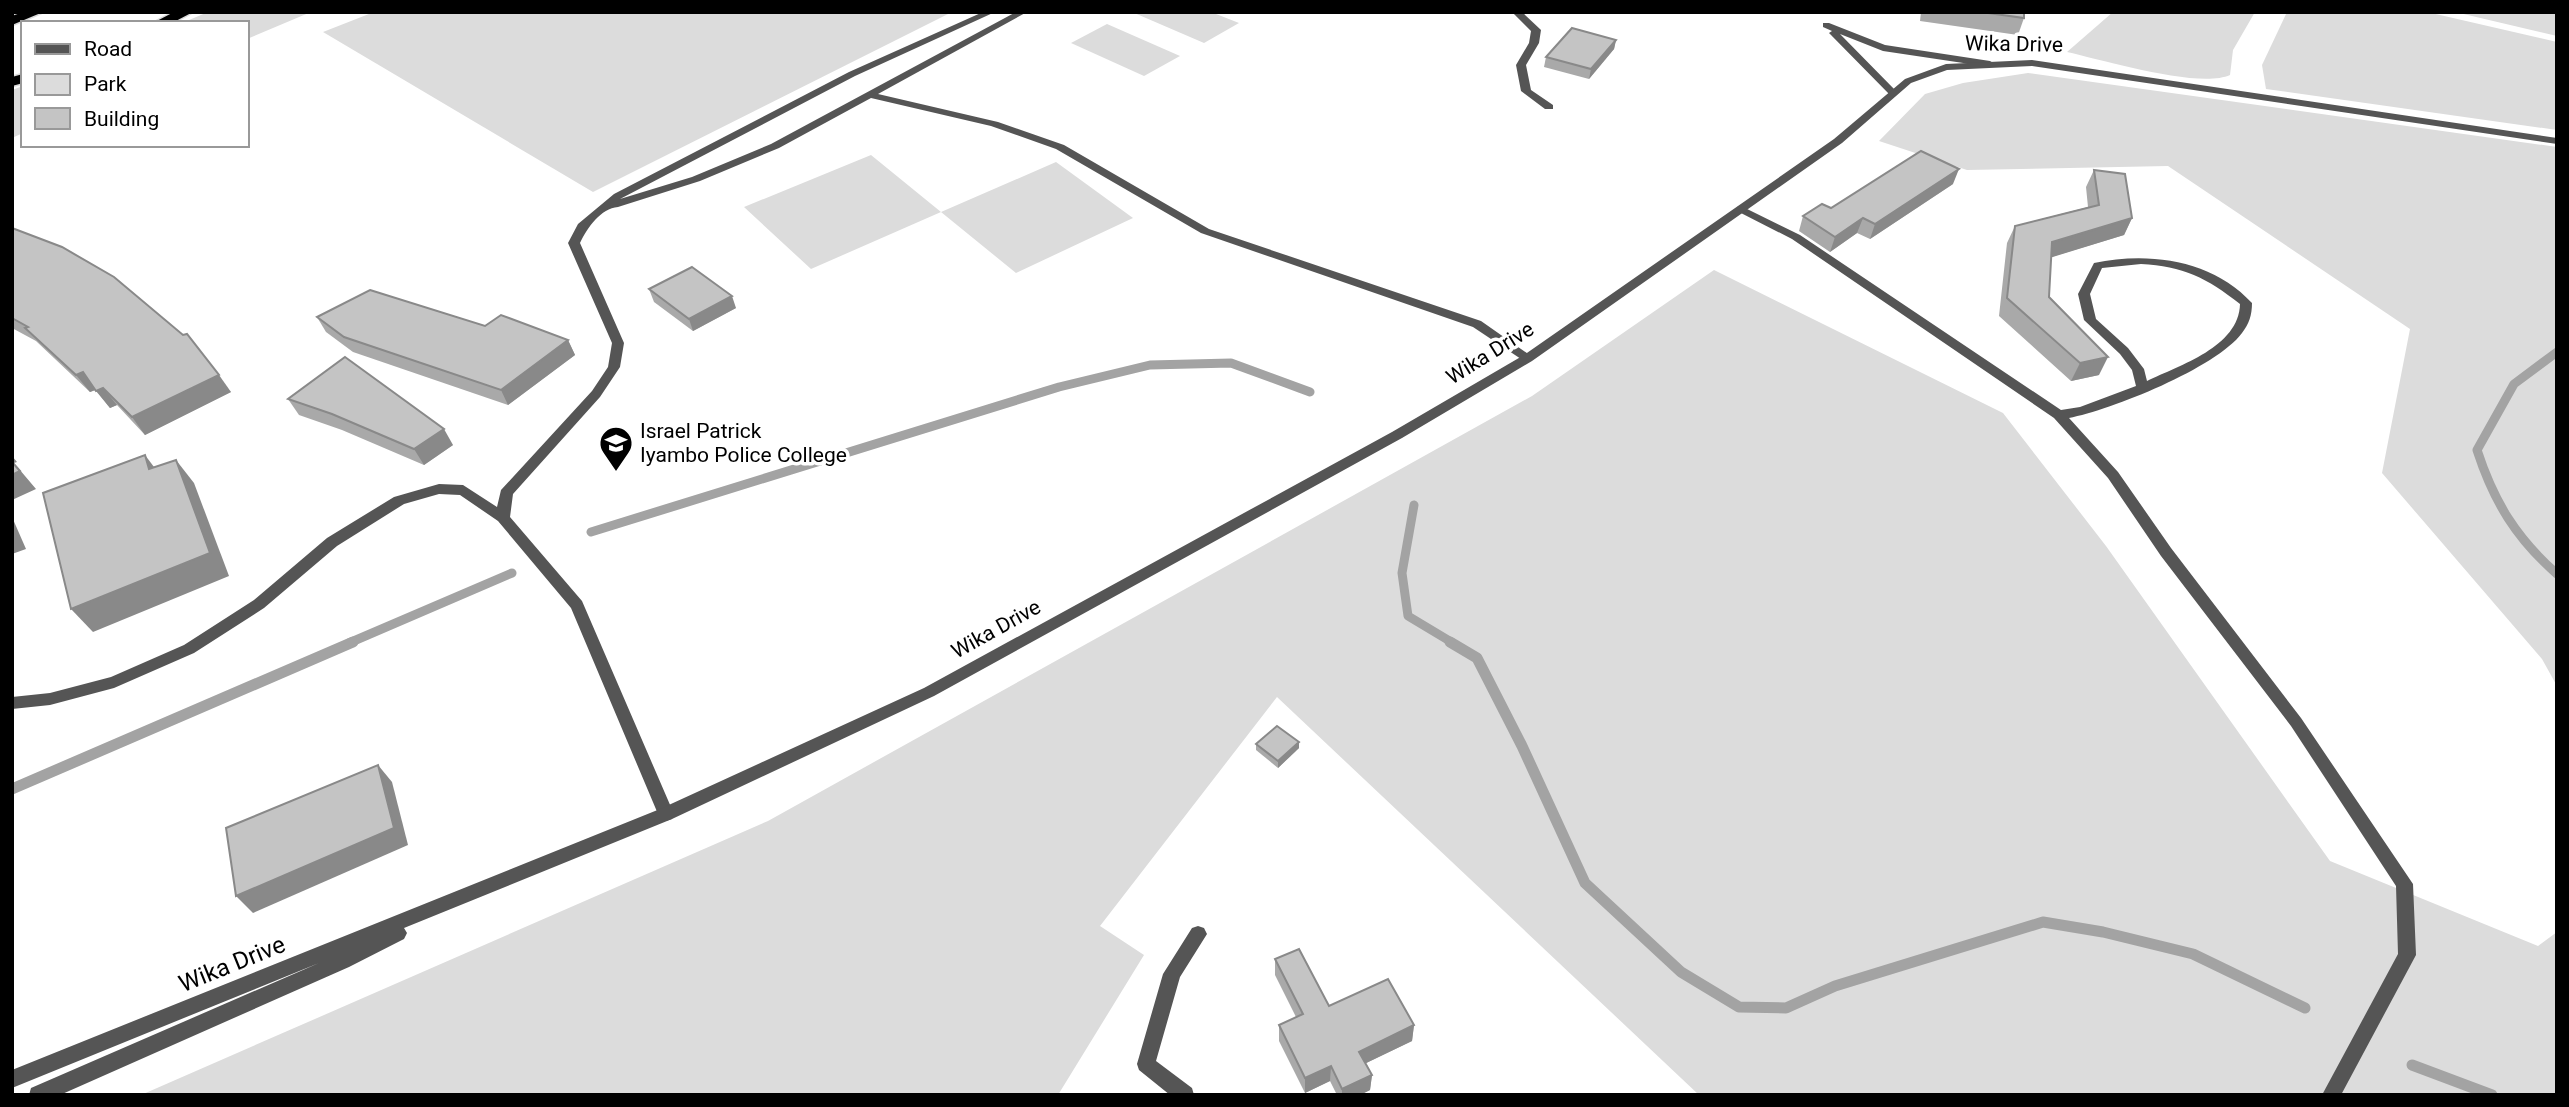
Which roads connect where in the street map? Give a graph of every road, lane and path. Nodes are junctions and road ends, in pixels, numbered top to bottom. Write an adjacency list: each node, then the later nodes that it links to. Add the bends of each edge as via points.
1 (28, 12): 7 (highway)
2 (37, 12): 7 (highway)
3 (186, 12): 8 (highway)
4 (991, 12): 14 (street, via 829,86 664,170)
5 (1023, 12): 11 (street)
6 (1516, 12): 12 (street, via 1536,30 1521,65 1526,91)
7 (12, 20)
8 (165, 21)
9 (1990, 64): 10 (street, Wika Drive, via 1946,67); 10 (street, via 1883,48 1826,25); 13 (street, Wika Drive, via 2087,69)
10 (1893, 93): 15 (street, Wika Drive, via 1838,141)
11 (873, 96): 14 (street, via 730,165); 16 (street, via 995,124 1060,147 1205,231 1477,324)
12 (1549, 107)
13 (2557, 141)
14 (607, 207): 19 (street, via 582,226 574,243 618,343 614,367 596,394 506,493)
15 (1741, 209): 16 (street, Wika Drive); 18 (street, via 1797,237)
16 (1528, 358): 21 (street, Wika Drive, via 929,692)
17 (2143, 388): 17 (street, via 2138,369 2124,351 2090,320 2084,294 2098,265 2145,259 2196,270 2246,303 2244,321 2228,341); 18 (street)
18 (2059, 415): 27 (street, via 2106,466 2296,722 2404,884 2407,955)
19 (503, 518): 20 (street, via 463,490 439,489 399,500 332,542 259,604 188,649 114,682 50,699); 21 (street, via 577,605)
20 (12, 703)
21 (666, 814): 22 (street, Wika Drive)
22 (471, 895): 24 (street, Wika Drive); 25 (street, Wika Drive, via 343,961)
23 (1198, 934): 26 (street, via 1172,974 1146,1064)
24 (12, 1079)
25 (37, 1095)
26 (1185, 1095)
27 (2331, 1095)

